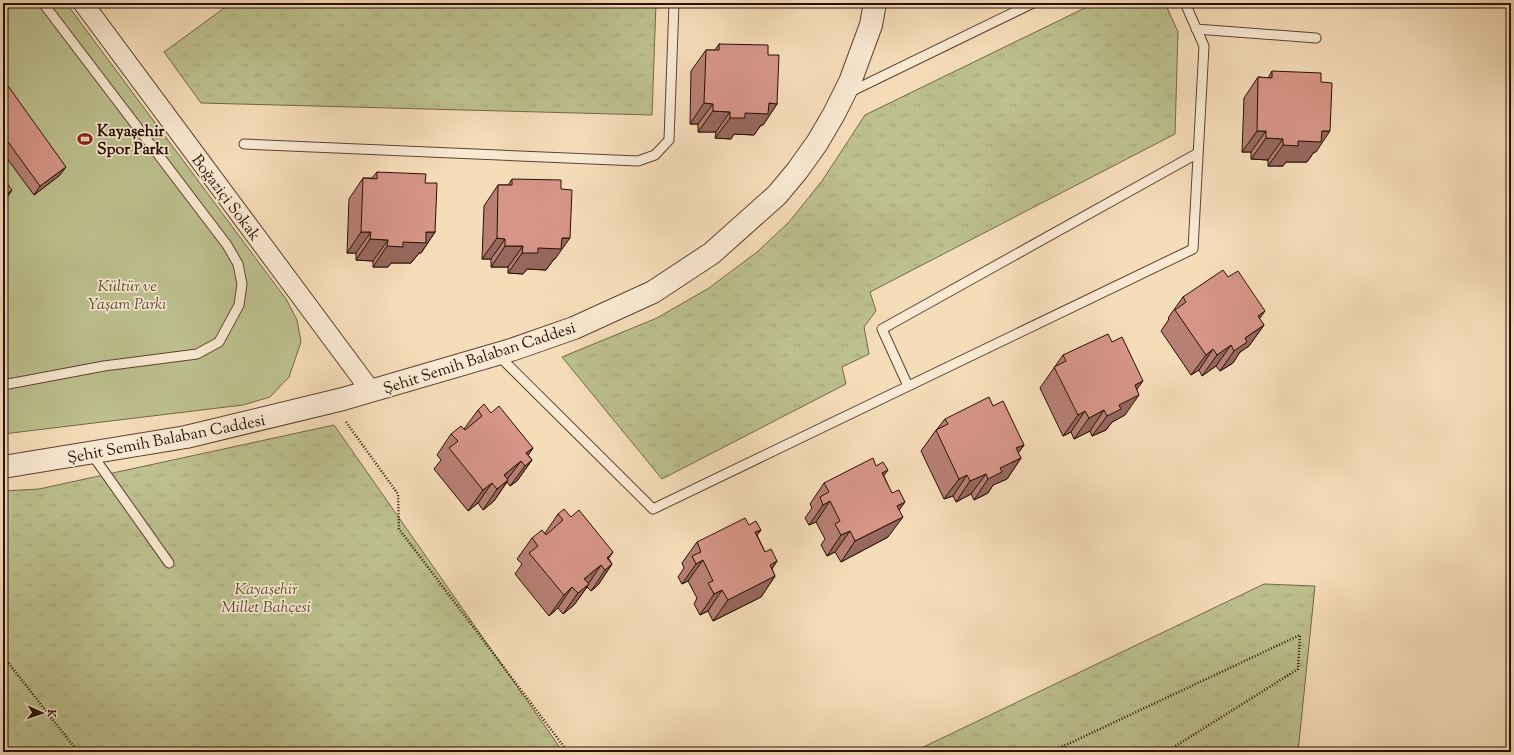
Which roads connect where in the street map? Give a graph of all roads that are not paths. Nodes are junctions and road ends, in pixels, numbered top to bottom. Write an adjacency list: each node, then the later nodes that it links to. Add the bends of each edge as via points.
1 (43, 3): 13 (lane, via 227,245 238,264 242,284 239,305 219,342 197,354 104,366)
2 (83, 3): 15 (street, Boğaziçi Sokak)
3 (674, 3): 10 (lane, via 669,140 655,155 638,161)
4 (875, 3): 9 (street, Şehit Semih Balaban Caddesi, via 871,25)
5 (1033, 3): 9 (lane)
6 (1185, 3): 7 (lane)
7 (1196, 29): 8 (lane); 11 (lane, via 1204,46)
8 (1316, 38)
9 (844, 95): 12 (street, Şehit Semih Balaban Caddesi, via 817,143 777,195 712,253 653,292 574,328)
10 (244, 144)
11 (1198, 153): 14 (lane, via 1193,248); 14 (lane, via 882,330)
12 (497, 354): 14 (lane, via 653,509); 15 (street, Şehit Semih Balaban Caddesi)
13 (3, 384)
14 (908, 386)
15 (371, 391): 16 (street, Şehit Semih Balaban Caddesi, via 186,437)
16 (91, 453): 17 (street, Şehit Semih Balaban Caddesi); 18 (lane)
17 (3, 467)
18 (169, 563)

